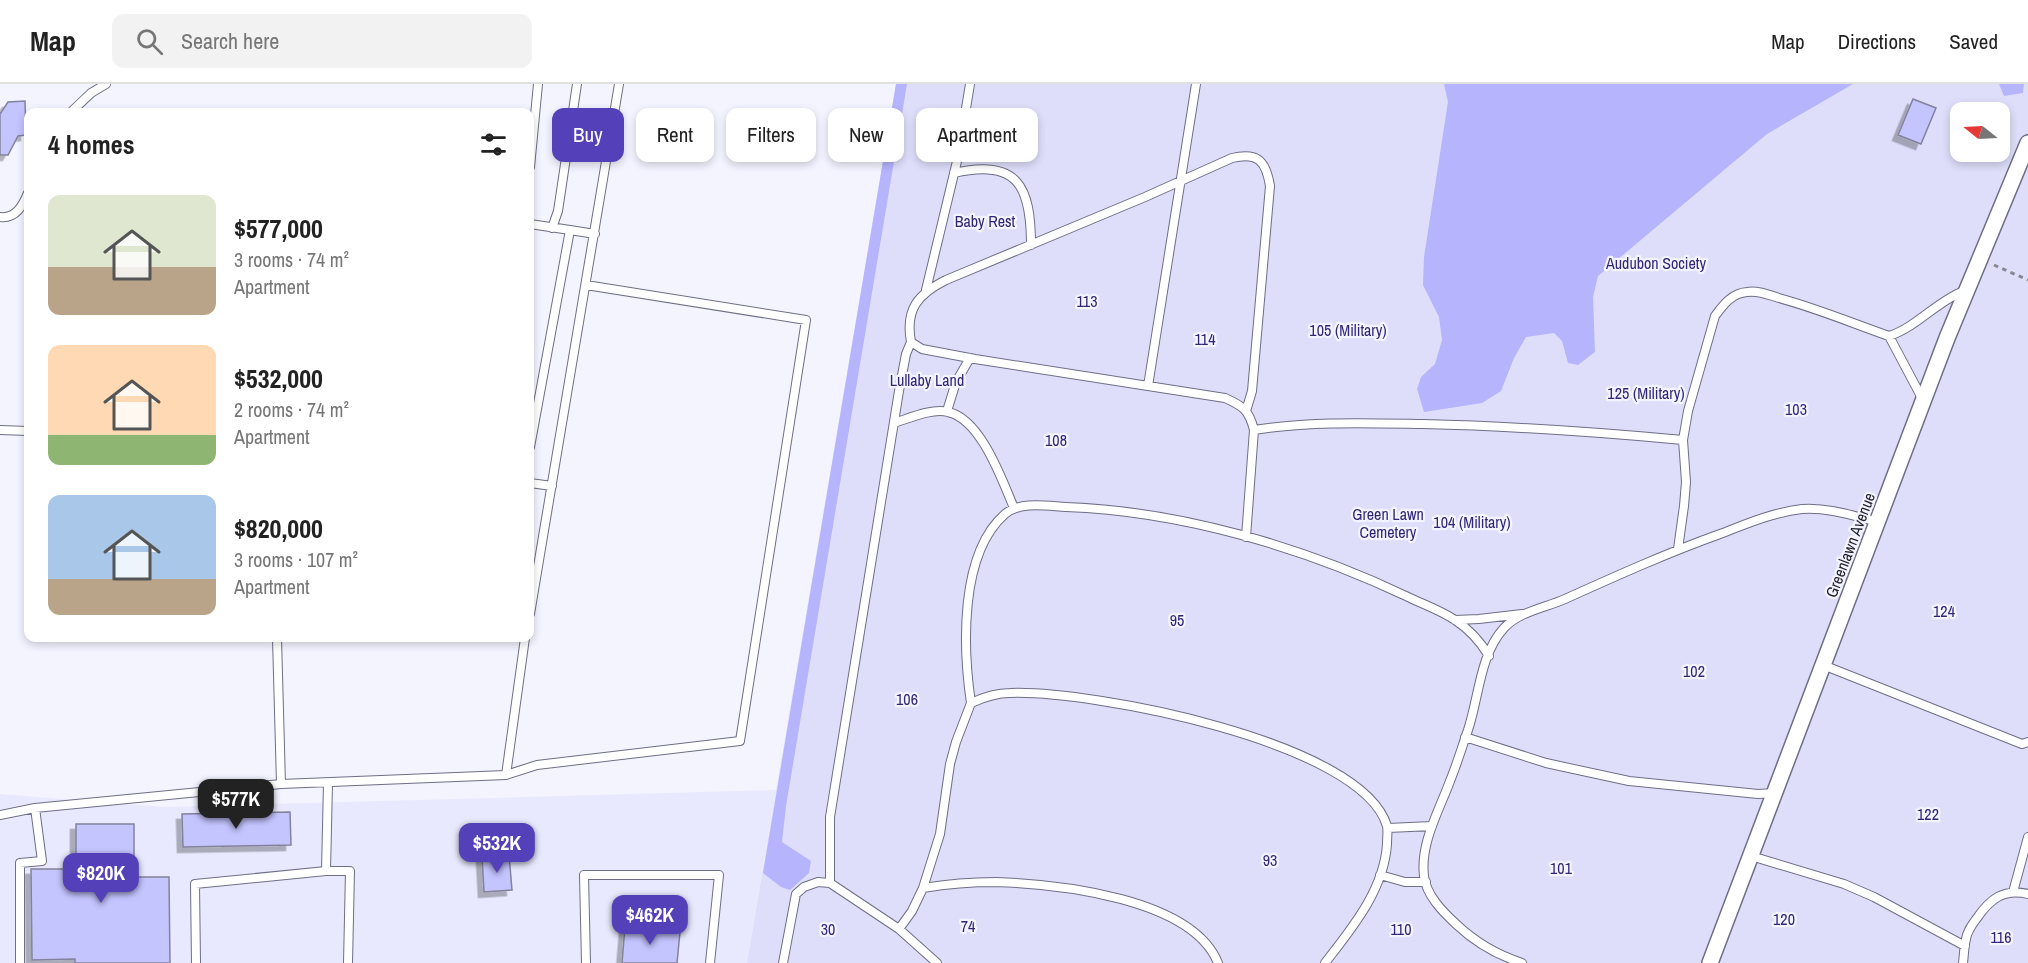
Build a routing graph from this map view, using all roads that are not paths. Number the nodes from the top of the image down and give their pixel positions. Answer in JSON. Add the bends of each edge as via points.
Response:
{"nodes":[{"id":1,"x":106,"y":84,"type":"edge"},
{"id":2,"x":577,"y":84,"type":"edge"},
{"id":3,"x":619,"y":84,"type":"edge"},
{"id":4,"x":970,"y":84,"type":"edge"},
{"id":5,"x":1196,"y":84,"type":"edge"},
{"id":6,"x":537,"y":86,"type":"edge"},
{"id":7,"x":75,"y":108,"type":"edge"},
{"id":8,"x":534,"y":121,"type":"edge"},
{"id":9,"x":2028,"y":142,"type":"edge"},
{"id":10,"x":954,"y":173,"type":"junction"},
{"id":11,"x":1182,"y":181,"type":"junction"},
{"id":12,"x":24,"y":203,"type":"edge"},
{"id":13,"x":0,"y":217,"type":"edge"},
{"id":14,"x":534,"y":225,"type":"edge"},
{"id":15,"x":552,"y":228,"type":"junction"},
{"id":16,"x":570,"y":231,"type":"junction"},
{"id":17,"x":595,"y":234,"type":"junction"},
{"id":18,"x":1030,"y":245,"type":"junction"},
{"id":19,"x":586,"y":285,"type":"junction"},
{"id":20,"x":1967,"y":289,"type":"junction"},
{"id":21,"x":926,"y":290,"type":"junction"},
{"id":22,"x":1889,"y":336,"type":"junction"},
{"id":23,"x":911,"y":342,"type":"junction"},
{"id":24,"x":970,"y":358,"type":"junction"},
{"id":25,"x":1148,"y":386,"type":"junction"},
{"id":26,"x":1923,"y":402,"type":"junction"},
{"id":27,"x":947,"y":411,"type":"junction"},
{"id":28,"x":1246,"y":411,"type":"junction"},
{"id":29,"x":894,"y":423,"type":"junction"},
{"id":30,"x":534,"y":425,"type":"edge"},
{"id":31,"x":0,"y":430,"type":"edge"},
{"id":32,"x":1254,"y":430,"type":"junction"},
{"id":33,"x":24,"y":431,"type":"edge"},
{"id":34,"x":1683,"y":440,"type":"junction"},
{"id":35,"x":534,"y":484,"type":"edge"},
{"id":36,"x":552,"y":486,"type":"junction"},
{"id":37,"x":1014,"y":508,"type":"junction"},
{"id":38,"x":1878,"y":522,"type":"junction"},
{"id":39,"x":1246,"y":537,"type":"junction"},
{"id":40,"x":1678,"y":549,"type":"junction"},
{"id":41,"x":534,"y":591,"type":"edge"},
{"id":42,"x":1524,"y":614,"type":"junction"},
{"id":43,"x":1455,"y":620,"type":"junction"},
{"id":44,"x":277,"y":642,"type":"edge"},
{"id":45,"x":524,"y":642,"type":"edge"},
{"id":46,"x":1489,"y":656,"type":"junction"},
{"id":47,"x":1823,"y":665,"type":"junction"},
{"id":48,"x":971,"y":703,"type":"junction"},
{"id":49,"x":1466,"y":737,"type":"junction"},
{"id":50,"x":2025,"y":743,"type":"edge"},
{"id":51,"x":2028,"y":750,"type":"edge"},
{"id":52,"x":506,"y":776,"type":"junction"},
{"id":53,"x":328,"y":783,"type":"junction"},
{"id":54,"x":280,"y":784,"type":"junction"},
{"id":55,"x":1775,"y":793,"type":"junction"},
{"id":56,"x":35,"y":808,"type":"junction"},
{"id":57,"x":0,"y":815,"type":"edge"},
{"id":58,"x":1432,"y":826,"type":"junction"},
{"id":59,"x":1388,"y":828,"type":"junction"},
{"id":60,"x":2028,"y":837,"type":"edge"},
{"id":61,"x":1751,"y":855,"type":"junction"},
{"id":62,"x":326,"y":871,"type":"junction"},
{"id":63,"x":1380,"y":875,"type":"junction"},
{"id":64,"x":1426,"y":882,"type":"junction"},
{"id":65,"x":830,"y":883,"type":"junction"},
{"id":66,"x":923,"y":888,"type":"junction"},
{"id":67,"x":2013,"y":892,"type":"junction"},
{"id":68,"x":2028,"y":894,"type":"edge"},
{"id":69,"x":900,"y":929,"type":"junction"},
{"id":70,"x":1965,"y":946,"type":"junction"},
{"id":71,"x":20,"y":963,"type":"edge"},
{"id":72,"x":196,"y":963,"type":"edge"},
{"id":73,"x":348,"y":963,"type":"edge"},
{"id":74,"x":586,"y":963,"type":"edge"},
{"id":75,"x":710,"y":963,"type":"edge"},
{"id":76,"x":783,"y":963,"type":"edge"},
{"id":77,"x":937,"y":963,"type":"edge"},
{"id":78,"x":1218,"y":963,"type":"edge"},
{"id":79,"x":1325,"y":963,"type":"edge"},
{"id":80,"x":1522,"y":963,"type":"edge"},
{"id":81,"x":1710,"y":963,"type":"edge"},
{"id":82,"x":1963,"y":963,"type":"edge"}],
"edges":[{"from":1,"to":7,"type":"lane"},
{"from":2,"to":15,"type":"lane","via":[[558,211]]},
{"from":3,"to":17,"type":"lane"},
{"from":4,"to":10,"type":"lane"},
{"from":5,"to":11,"type":"lane"},
{"from":6,"to":8,"type":"lane"},
{"from":9,"to":20,"type":"street","name":"Greenlawn Avenue"},
{"from":10,"to":18,"type":"lane","via":[[988,170],[1005,172],[1017,179],[1026,196]]},
{"from":10,"to":21,"type":"lane"},
{"from":11,"to":18,"type":"lane"},
{"from":11,"to":25,"type":"lane"},
{"from":11,"to":28,"type":"lane","via":[[1246,154],[1268,169],[1270,186],[1252,391]]},
{"from":12,"to":13,"type":"lane","via":[[21,210]]},
{"from":14,"to":15,"type":"lane"},
{"from":15,"to":16,"type":"lane"},
{"from":16,"to":17,"type":"lane"},
{"from":16,"to":30,"type":"lane"},
{"from":17,"to":19,"type":"lane"},
{"from":18,"to":21,"type":"lane"},
{"from":19,"to":36,"type":"lane"},
{"from":19,"to":52,"type":"lane","via":[[806,320],[740,741],[537,765]]},
{"from":20,"to":22,"type":"lane"},
{"from":20,"to":26,"type":"street","name":"Greenlawn Avenue"},
{"from":21,"to":23,"type":"lane","via":[[915,305],[908,328]]},
{"from":22,"to":26,"type":"lane"},
{"from":22,"to":34,"type":"lane","via":[[1759,292],[1734,296],[1715,316]]},
{"from":23,"to":24,"type":"lane","via":[[922,349]]},
{"from":23,"to":29,"type":"lane"},
{"from":24,"to":25,"type":"lane"},
{"from":24,"to":27,"type":"lane","via":[[956,382]]},
{"from":25,"to":28,"type":"lane","via":[[1225,398]]},
{"from":26,"to":38,"type":"street","name":"Greenlawn Avenue"},
{"from":27,"to":29,"type":"lane"},
{"from":27,"to":37,"type":"lane","via":[[968,423],[977,434]]},
{"from":28,"to":32,"type":"lane"},
{"from":29,"to":65,"type":"lane","via":[[830,816]]},
{"from":31,"to":33,"type":"lane"},
{"from":32,"to":34,"type":"lane","via":[[1329,423],[1453,425]]},
{"from":32,"to":39,"type":"lane"},
{"from":34,"to":40,"type":"lane","via":[[1686,482]]},
{"from":35,"to":36,"type":"lane"},
{"from":36,"to":41,"type":"lane"},
{"from":37,"to":39,"type":"lane","via":[[1118,511]]},
{"from":37,"to":48,"type":"lane","via":[[989,531],[972,573],[967,660]]},
{"from":38,"to":40,"type":"lane","via":[[1803,509]]},
{"from":38,"to":47,"type":"street","name":"Greenlawn Avenue"},
{"from":39,"to":43,"type":"lane","via":[[1373,580]]},
{"from":40,"to":42,"type":"lane"},
{"from":42,"to":43,"type":"lane"},
{"from":42,"to":46,"type":"lane","via":[[1505,627]]},
{"from":43,"to":46,"type":"lane"},
{"from":44,"to":54,"type":"lane"},
{"from":45,"to":52,"type":"lane"},
{"from":46,"to":49,"type":"lane"},
{"from":47,"to":50,"type":"lane"},
{"from":47,"to":55,"type":"street","name":"Greenlawn Avenue"},
{"from":48,"to":59,"type":"lane","via":[[1000,694],[1036,693],[1128,705],[1223,727],[1304,757],[1361,790],[1379,808]]},
{"from":48,"to":66,"type":"lane","via":[[950,764],[940,834]]},
{"from":49,"to":55,"type":"lane","via":[[1546,763],[1629,781]]},
{"from":49,"to":58,"type":"lane"},
{"from":50,"to":51,"type":"lane"},
{"from":52,"to":53,"type":"lane"},
{"from":53,"to":54,"type":"lane"},
{"from":53,"to":62,"type":"lane"},
{"from":54,"to":56,"type":"lane"},
{"from":55,"to":61,"type":"street","name":"Greenlawn Avenue"},
{"from":56,"to":57,"type":"lane"},
{"from":56,"to":71,"type":"lane","via":[[42,861],[20,863]]},
{"from":58,"to":59,"type":"lane"},
{"from":58,"to":64,"type":"lane"},
{"from":59,"to":63,"type":"lane"},
{"from":60,"to":67,"type":"lane"},
{"from":61,"to":70,"type":"lane","via":[[1844,884]]},
{"from":61,"to":81,"type":"street","name":"Greenlawn Avenue"},
{"from":62,"to":72,"type":"lane","via":[[195,884]]},
{"from":62,"to":73,"type":"lane","via":[[350,871]]},
{"from":63,"to":64,"type":"lane","via":[[1405,882]]},
{"from":63,"to":79,"type":"lane","via":[[1360,916]]},
{"from":64,"to":80,"type":"lane","via":[[1445,914],[1468,935],[1491,951]]},
{"from":65,"to":69,"type":"lane"},
{"from":65,"to":76,"type":"lane","via":[[818,882],[796,894]]},
{"from":66,"to":69,"type":"lane"},
{"from":66,"to":78,"type":"lane","via":[[997,882],[1071,889],[1140,904],[1186,925],[1202,937]]},
{"from":67,"to":68,"type":"lane"},
{"from":67,"to":70,"type":"lane","via":[[1996,896],[1985,906],[1970,928]]},
{"from":69,"to":77,"type":"lane"},
{"from":70,"to":82,"type":"lane"},
{"from":74,"to":75,"type":"lane","via":[[584,875],[719,874]]}]}
